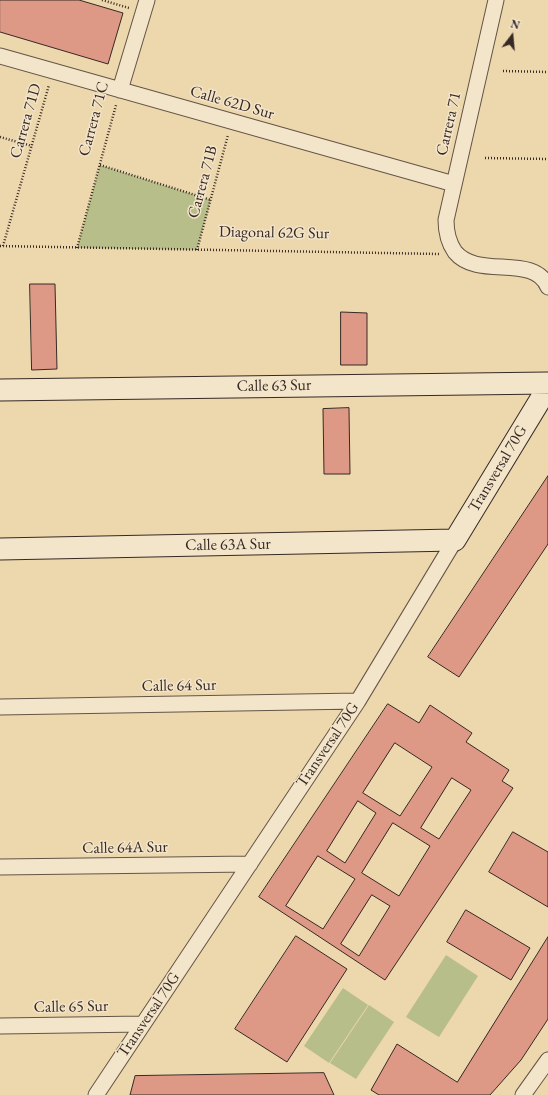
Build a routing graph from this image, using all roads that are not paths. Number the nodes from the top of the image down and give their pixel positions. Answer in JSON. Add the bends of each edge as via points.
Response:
{"nodes":[{"id":1,"x":496,"y":0,"type":"edge"},
{"id":2,"x":145,"y":6,"type":"edge"},
{"id":3,"x":0,"y":56,"type":"edge"},
{"id":4,"x":120,"y":90,"type":"junction"},
{"id":5,"x":454,"y":184,"type":"junction"},
{"id":6,"x":545,"y":283,"type":"edge"},
{"id":7,"x":548,"y":383,"type":"edge"},
{"id":8,"x":548,"y":387,"type":"edge"},
{"id":9,"x":0,"y":390,"type":"edge"},
{"id":10,"x":455,"y":540,"type":"junction"},
{"id":11,"x":0,"y":549,"type":"edge"},
{"id":12,"x":358,"y":701,"type":"junction"},
{"id":13,"x":0,"y":707,"type":"edge"},
{"id":14,"x":250,"y":864,"type":"junction"},
{"id":15,"x":0,"y":867,"type":"edge"},
{"id":16,"x":143,"y":1024,"type":"junction"},
{"id":17,"x":0,"y":1026,"type":"edge"},
{"id":18,"x":548,"y":1060,"type":"edge"},
{"id":19,"x":96,"y":1095,"type":"edge"},
{"id":20,"x":523,"y":1095,"type":"edge"}],
"edges":[{"from":1,"to":5,"type":"street","name":"Carrera 71"},
{"from":2,"to":4,"type":"street","name":"Carrera 71C"},
{"from":3,"to":4,"type":"street","name":"Calle 62D Sur"},
{"from":4,"to":5,"type":"street","name":"Calle 62D Sur"},
{"from":5,"to":6,"type":"street","name":"Carrera 71","via":[[446,229],[447,237],[457,254],[471,263],[488,267],[527,270],[536,273]]},
{"from":7,"to":9,"type":"street","name":"Calle 63 Sur"},
{"from":8,"to":10,"type":"street","name":"Transversal 70G"},
{"from":10,"to":11,"type":"street","name":"Calle 63A Sur"},
{"from":10,"to":12,"type":"street","name":"Transversal 70G"},
{"from":12,"to":13,"type":"street","name":"Calle 64 Sur"},
{"from":12,"to":14,"type":"street","name":"Transversal 70G"},
{"from":14,"to":15,"type":"street","name":"Calle 64A Sur"},
{"from":14,"to":16,"type":"street","name":"Transversal 70G"},
{"from":16,"to":17,"type":"street","name":"Calle 65 Sur"},
{"from":16,"to":19,"type":"street","name":"Transversal 70G"},
{"from":18,"to":20,"type":"street"}]}
